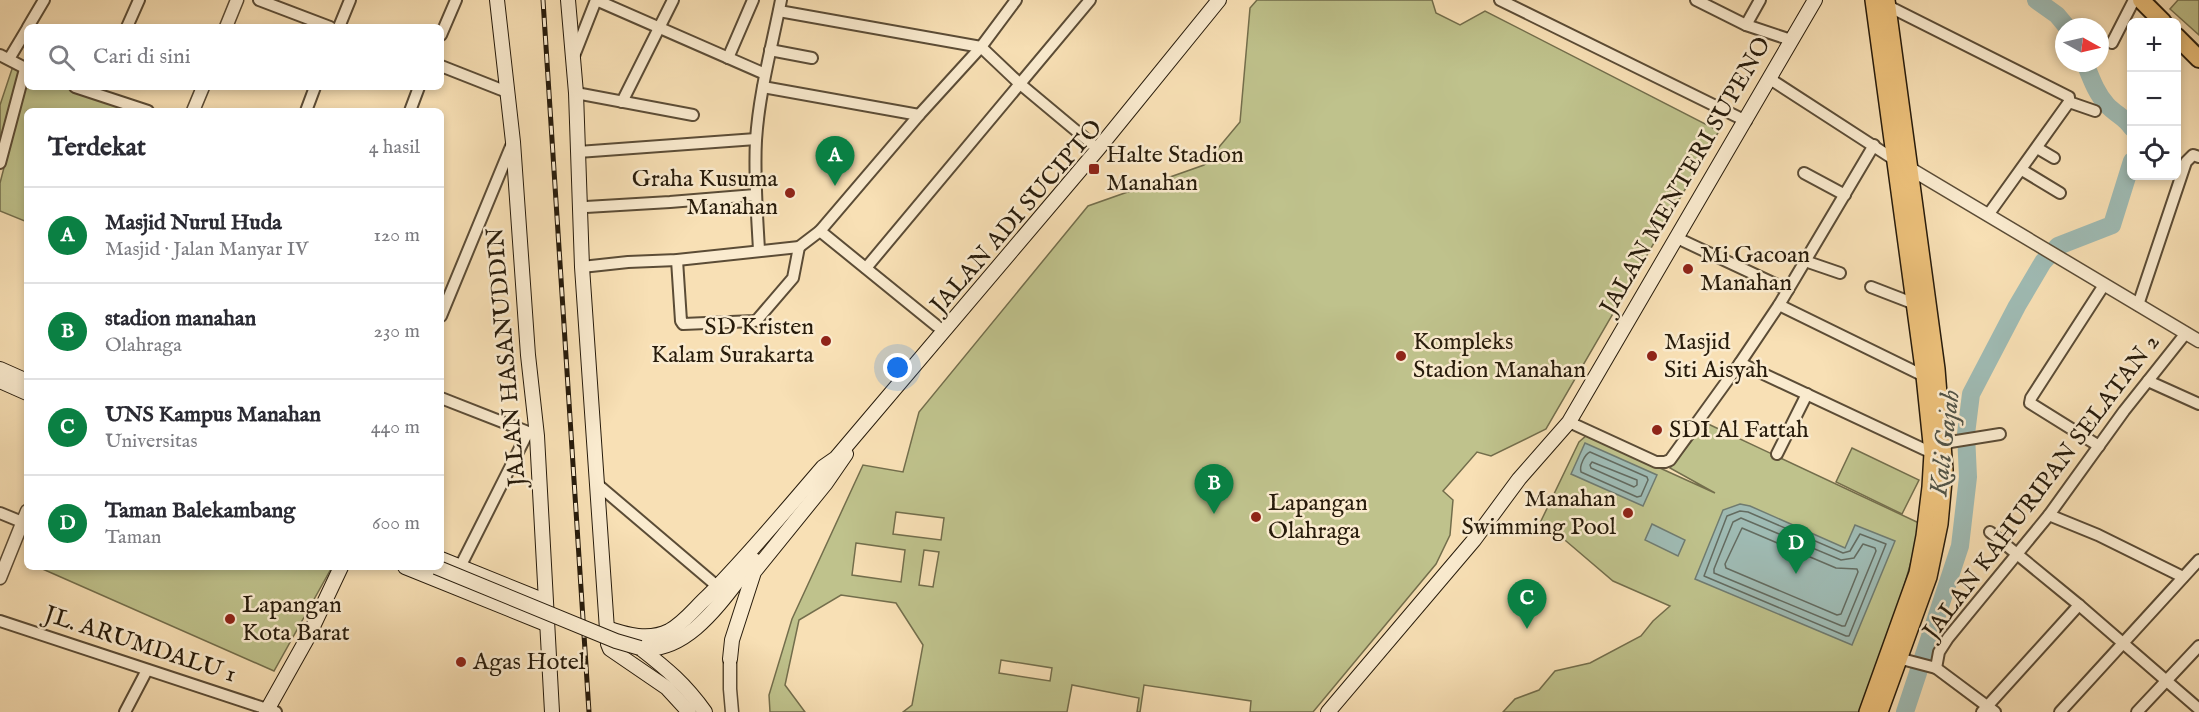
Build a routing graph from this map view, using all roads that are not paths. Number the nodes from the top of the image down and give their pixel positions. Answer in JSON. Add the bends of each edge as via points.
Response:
{"nodes":[{"id":1,"x":44,"y":0,"type":"edge"},
{"id":2,"x":139,"y":0,"type":"edge"},
{"id":3,"x":237,"y":0,"type":"edge"},
{"id":4,"x":259,"y":0,"type":"edge"},
{"id":5,"x":350,"y":0,"type":"edge"},
{"id":6,"x":456,"y":0,"type":"edge"},
{"id":7,"x":497,"y":0,"type":"edge"},
{"id":8,"x":568,"y":0,"type":"edge"},
{"id":9,"x":596,"y":0,"type":"edge"},
{"id":10,"x":673,"y":0,"type":"edge"},
{"id":11,"x":753,"y":0,"type":"edge"},
{"id":12,"x":1016,"y":0,"type":"edge"},
{"id":13,"x":1089,"y":0,"type":"edge"},
{"id":14,"x":1219,"y":0,"type":"edge"},
{"id":15,"x":1227,"y":0,"type":"edge"},
{"id":16,"x":1500,"y":0,"type":"edge"},
{"id":17,"x":1696,"y":0,"type":"edge"},
{"id":18,"x":1760,"y":0,"type":"edge"},
{"id":19,"x":1815,"y":0,"type":"edge"},
{"id":20,"x":1872,"y":0,"type":"edge"},
{"id":21,"x":2134,"y":0,"type":"edge"},
{"id":22,"x":2141,"y":0,"type":"edge"},
{"id":23,"x":1887,"y":3,"type":"edge"},
{"id":24,"x":780,"y":6,"type":"edge"},
{"id":25,"x":2159,"y":18,"type":"edge"},
{"id":26,"x":30,"y":24,"type":"edge"},
{"id":27,"x":129,"y":24,"type":"edge"},
{"id":28,"x":227,"y":24,"type":"edge"},
{"id":29,"x":322,"y":24,"type":"edge"},
{"id":30,"x":340,"y":24,"type":"edge"},
{"id":31,"x":1746,"y":25,"type":"junction"},
{"id":32,"x":444,"y":28,"type":"edge"},
{"id":33,"x":659,"y":28,"type":"junction"},
{"id":34,"x":24,"y":33,"type":"edge"},
{"id":35,"x":1791,"y":40,"type":"junction"},
{"id":36,"x":2181,"y":41,"type":"edge"},
{"id":37,"x":2112,"y":43,"type":"dead end"},
{"id":38,"x":981,"y":47,"type":"junction"},
{"id":39,"x":770,"y":50,"type":"junction"},
{"id":40,"x":5,"y":57,"type":"edge"},
{"id":41,"x":728,"y":58,"type":"junction"},
{"id":42,"x":812,"y":58,"type":"dead end"},
{"id":43,"x":2199,"y":59,"type":"edge"},
{"id":44,"x":573,"y":60,"type":"junction"},
{"id":45,"x":444,"y":67,"type":"edge"},
{"id":46,"x":24,"y":68,"type":"edge"},
{"id":47,"x":765,"y":74,"type":"junction"},
{"id":48,"x":24,"y":76,"type":"edge"},
{"id":49,"x":1770,"y":79,"type":"junction"},
{"id":50,"x":1019,"y":83,"type":"junction"},
{"id":51,"x":763,"y":87,"type":"junction"},
{"id":52,"x":202,"y":90,"type":"edge"},
{"id":53,"x":314,"y":90,"type":"edge"},
{"id":54,"x":418,"y":90,"type":"edge"},
{"id":55,"x":99,"y":91,"type":"edge"},
{"id":56,"x":507,"y":92,"type":"junction"},
{"id":57,"x":576,"y":93,"type":"junction"},
{"id":58,"x":2068,"y":98,"type":"junction"},
{"id":59,"x":622,"y":102,"type":"junction"},
{"id":60,"x":141,"y":108,"type":"edge"},
{"id":61,"x":194,"y":108,"type":"edge"},
{"id":62,"x":307,"y":108,"type":"edge"},
{"id":63,"x":411,"y":108,"type":"edge"},
{"id":64,"x":2095,"y":111,"type":"dead end"},
{"id":65,"x":919,"y":115,"type":"junction"},
{"id":66,"x":693,"y":116,"type":"dead end"},
{"id":67,"x":1746,"y":121,"type":"junction"},
{"id":68,"x":756,"y":140,"type":"junction"},
{"id":69,"x":513,"y":142,"type":"junction"},
{"id":70,"x":1874,"y":145,"type":"junction"},
{"id":71,"x":2037,"y":148,"type":"junction"},
{"id":72,"x":1098,"y":149,"type":"junction"},
{"id":73,"x":578,"y":153,"type":"junction"},
{"id":74,"x":2196,"y":156,"type":"edge"},
{"id":75,"x":2054,"y":158,"type":"dead end"},
{"id":76,"x":1895,"y":160,"type":"junction"},
{"id":77,"x":0,"y":163,"type":"edge"},
{"id":78,"x":1909,"y":168,"type":"junction"},
{"id":79,"x":2022,"y":170,"type":"junction"},
{"id":80,"x":1804,"y":173,"type":"dead end"},
{"id":81,"x":2060,"y":193,"type":"dead end"},
{"id":82,"x":755,"y":195,"type":"junction"},
{"id":83,"x":1845,"y":195,"type":"junction"},
{"id":84,"x":586,"y":207,"type":"dead end"},
{"id":85,"x":1988,"y":215,"type":"junction"},
{"id":86,"x":820,"y":231,"type":"junction"},
{"id":87,"x":1677,"y":238,"type":"junction"},
{"id":88,"x":799,"y":246,"type":"junction"},
{"id":89,"x":759,"y":250,"type":"junction"},
{"id":90,"x":677,"y":260,"type":"junction"},
{"id":91,"x":1805,"y":261,"type":"junction"},
{"id":92,"x":582,"y":267,"type":"junction"},
{"id":93,"x":866,"y":268,"type":"junction"},
{"id":94,"x":1840,"y":273,"type":"dead end"},
{"id":95,"x":2104,"y":285,"type":"junction"},
{"id":96,"x":1871,"y":287,"type":"dead end"},
{"id":97,"x":1788,"y":290,"type":"junction"},
{"id":98,"x":1779,"y":304,"type":"junction"},
{"id":99,"x":1915,"y":304,"type":"junction"},
{"id":100,"x":2138,"y":306,"type":"junction"},
{"id":101,"x":444,"y":309,"type":"edge"},
{"id":102,"x":937,"y":326,"type":"dead end"},
{"id":103,"x":2186,"y":333,"type":"junction"},
{"id":104,"x":2199,"y":340,"type":"edge"},
{"id":105,"x":1740,"y":363,"type":"junction"},
{"id":106,"x":0,"y":369,"type":"edge"},
{"id":107,"x":1924,"y":376,"type":"junction"},
{"id":108,"x":24,"y":380,"type":"edge"},
{"id":109,"x":0,"y":381,"type":"edge"},
{"id":110,"x":2148,"y":381,"type":"junction"},
{"id":111,"x":24,"y":392,"type":"edge"},
{"id":112,"x":1807,"y":394,"type":"junction"},
{"id":113,"x":444,"y":399,"type":"edge"},
{"id":114,"x":2199,"y":404,"type":"edge"},
{"id":115,"x":1569,"y":422,"type":"junction"},
{"id":116,"x":533,"y":434,"type":"junction"},
{"id":117,"x":2000,"y":434,"type":"dead end"},
{"id":118,"x":1948,"y":442,"type":"junction"},
{"id":119,"x":2099,"y":446,"type":"junction"},
{"id":120,"x":1932,"y":453,"type":"junction"},
{"id":121,"x":1777,"y":454,"type":"dead end"},
{"id":122,"x":835,"y":462,"type":"junction"},
{"id":123,"x":597,"y":484,"type":"junction"},
{"id":124,"x":0,"y":513,"type":"edge"},
{"id":125,"x":2049,"y":515,"type":"junction"},
{"id":126,"x":24,"y":517,"type":"edge"},
{"id":127,"x":24,"y":519,"type":"edge"},
{"id":128,"x":1990,"y":532,"type":"dead end"},
{"id":129,"x":2018,"y":554,"type":"junction"},
{"id":130,"x":444,"y":560,"type":"edge"},
{"id":131,"x":2199,"y":560,"type":"edge"},
{"id":132,"x":460,"y":567,"type":"junction"},
{"id":133,"x":340,"y":570,"type":"edge"},
{"id":134,"x":412,"y":570,"type":"edge"},
{"id":135,"x":443,"y":570,"type":"edge"},
{"id":136,"x":2183,"y":577,"type":"junction"},
{"id":137,"x":0,"y":578,"type":"edge"},
{"id":138,"x":717,"y":586,"type":"junction"},
{"id":139,"x":545,"y":601,"type":"junction"},
{"id":140,"x":2079,"y":605,"type":"junction"},
{"id":141,"x":0,"y":621,"type":"edge"},
{"id":142,"x":546,"y":624,"type":"junction"},
{"id":143,"x":607,"y":628,"type":"junction"},
{"id":144,"x":2123,"y":643,"type":"junction"},
{"id":145,"x":2199,"y":646,"type":"edge"},
{"id":146,"x":640,"y":648,"type":"junction"},
{"id":147,"x":1899,"y":658,"type":"junction"},
{"id":148,"x":730,"y":659,"type":"joint"},
{"id":149,"x":1934,"y":668,"type":"junction"},
{"id":150,"x":147,"y":670,"type":"junction"},
{"id":151,"x":2166,"y":681,"type":"junction"},
{"id":152,"x":2199,"y":709,"type":"edge"},
{"id":153,"x":1988,"y":710,"type":"edge"},
{"id":154,"x":270,"y":711,"type":"edge"},
{"id":155,"x":125,"y":712,"type":"edge"},
{"id":156,"x":552,"y":712,"type":"edge"},
{"id":157,"x":689,"y":712,"type":"edge"},
{"id":158,"x":705,"y":712,"type":"edge"},
{"id":159,"x":732,"y":712,"type":"edge"},
{"id":160,"x":1328,"y":712,"type":"edge"},
{"id":161,"x":1867,"y":712,"type":"edge"},
{"id":162,"x":1880,"y":712,"type":"edge"},
{"id":163,"x":2060,"y":712,"type":"edge"},
{"id":164,"x":2137,"y":712,"type":"edge"}],
"edges":[{"from":1,"to":26,"type":"street"},
{"from":2,"to":27,"type":"street"},
{"from":3,"to":28,"type":"street"},
{"from":4,"to":29,"type":"street"},
{"from":5,"to":30,"type":"street"},
{"from":6,"to":32,"type":"street"},
{"from":7,"to":56,"type":"main road","name":"JALAN HASANUDDIN"},
{"from":8,"to":44,"type":"main road"},
{"from":9,"to":33,"type":"street"},
{"from":9,"to":44,"type":"street"},
{"from":10,"to":33,"type":"street"},
{"from":11,"to":41,"type":"street"},
{"from":12,"to":38,"type":"street"},
{"from":13,"to":50,"type":"street"},
{"from":14,"to":72,"type":"main road","name":"JALAN ADI SUCIPTO"},
{"from":15,"to":122,"type":"main road","name":"JALAN ADI SUCIPTO","via":[[862,437]]},
{"from":16,"to":67,"type":"street"},
{"from":17,"to":31,"type":"street"},
{"from":18,"to":31,"type":"street"},
{"from":19,"to":35,"type":"main road","name":"JALAN MENTERI SUPENO"},
{"from":20,"to":76,"type":"main road"},
{"from":21,"to":37,"type":"street"},
{"from":22,"to":25,"type":"highway"},
{"from":23,"to":58,"type":"street"},
{"from":23,"to":78,"type":"main road"},
{"from":24,"to":38,"type":"street"},
{"from":24,"to":39,"type":"street"},
{"from":31,"to":35,"type":"street"},
{"from":33,"to":41,"type":"street"},
{"from":33,"to":59,"type":"street"},
{"from":34,"to":40,"type":"street"},
{"from":35,"to":49,"type":"main road","name":"JALAN MENTERI SUPENO"},
{"from":36,"to":43,"type":"highway"},
{"from":38,"to":50,"type":"street"},
{"from":38,"to":65,"type":"street"},
{"from":39,"to":42,"type":"street"},
{"from":39,"to":47,"type":"street"},
{"from":40,"to":46,"type":"street"},
{"from":41,"to":47,"type":"street"},
{"from":44,"to":57,"type":"main road"},
{"from":45,"to":56,"type":"street"},
{"from":47,"to":51,"type":"street"},
{"from":48,"to":77,"type":"street"},
{"from":49,"to":67,"type":"main road","name":"JALAN MENTERI SUPENO"},
{"from":49,"to":70,"type":"street"},
{"from":50,"to":72,"type":"street"},
{"from":50,"to":93,"type":"street"},
{"from":51,"to":65,"type":"street"},
{"from":51,"to":68,"type":"street"},
{"from":52,"to":61,"type":"street"},
{"from":53,"to":62,"type":"street"},
{"from":54,"to":63,"type":"street"},
{"from":55,"to":60,"type":"street"},
{"from":56,"to":69,"type":"main road","name":"JALAN HASANUDDIN"},
{"from":57,"to":59,"type":"street"},
{"from":57,"to":73,"type":"main road"},
{"from":58,"to":64,"type":"street"},
{"from":58,"to":71,"type":"street"},
{"from":59,"to":66,"type":"street"},
{"from":65,"to":86,"type":"street"},
{"from":67,"to":87,"type":"main road","name":"JALAN MENTERI SUPENO"},
{"from":68,"to":73,"type":"street"},
{"from":68,"to":82,"type":"street"},
{"from":69,"to":101,"type":"street"},
{"from":69,"to":116,"type":"main road","name":"JALAN HASANUDDIN"},
{"from":70,"to":76,"type":"street"},
{"from":70,"to":83,"type":"street"},
{"from":71,"to":75,"type":"street"},
{"from":71,"to":79,"type":"street"},
{"from":72,"to":122,"type":"main road","name":"JALAN ADI SUCIPTO"},
{"from":73,"to":92,"type":"main road"},
{"from":74,"to":100,"type":"street","via":[[2186,162]]},
{"from":76,"to":99,"type":"main road"},
{"from":78,"to":85,"type":"street"},
{"from":78,"to":118,"type":"main road"},
{"from":79,"to":81,"type":"street"},
{"from":79,"to":85,"type":"street"},
{"from":80,"to":83,"type":"street"},
{"from":82,"to":84,"type":"street"},
{"from":82,"to":89,"type":"street"},
{"from":83,"to":91,"type":"street"},
{"from":85,"to":95,"type":"street"},
{"from":86,"to":88,"type":"street"},
{"from":86,"to":93,"type":"street"},
{"from":87,"to":97,"type":"street"},
{"from":87,"to":115,"type":"main road","name":"JALAN MENTERI SUPENO"},
{"from":88,"to":89,"type":"street"},
{"from":88,"to":90,"type":"street","via":[[794,278],[754,321],[683,324]]},
{"from":89,"to":90,"type":"street"},
{"from":90,"to":92,"type":"street"},
{"from":91,"to":94,"type":"street"},
{"from":91,"to":97,"type":"street"},
{"from":92,"to":123,"type":"main road"},
{"from":93,"to":102,"type":"street"},
{"from":95,"to":100,"type":"street"},
{"from":95,"to":119,"type":"street","via":[[2030,403]]},
{"from":96,"to":99,"type":"street"},
{"from":97,"to":98,"type":"street"},
{"from":98,"to":105,"type":"street"},
{"from":98,"to":107,"type":"street"},
{"from":99,"to":107,"type":"main road"},
{"from":100,"to":103,"type":"street"},
{"from":103,"to":104,"type":"street"},
{"from":103,"to":110,"type":"street","name":"JALAN KAHURIPAN SELATAN 2"},
{"from":105,"to":112,"type":"street"},
{"from":105,"to":115,"type":"street","via":[[1665,462],[1656,462]]},
{"from":106,"to":108,"type":"main road"},
{"from":107,"to":120,"type":"main road"},
{"from":109,"to":111,"type":"main road"},
{"from":110,"to":114,"type":"street"},
{"from":110,"to":119,"type":"street","name":"JALAN KAHURIPAN SELATAN 2"},
{"from":112,"to":120,"type":"street"},
{"from":112,"to":121,"type":"street"},
{"from":113,"to":116,"type":"street"},
{"from":115,"to":160,"type":"main road","name":"JALAN MENTERI SUPENO"},
{"from":116,"to":132,"type":"street"},
{"from":116,"to":139,"type":"main road","name":"JALAN HASANUDDIN"},
{"from":117,"to":118,"type":"street"},
{"from":118,"to":147,"type":"main road","via":[[1940,524],[1929,577]]},
{"from":119,"to":125,"type":"street","name":"JALAN KAHURIPAN SELATAN 2"},
{"from":120,"to":147,"type":"main road","via":[[1924,536]]},
{"from":122,"to":138,"type":"main road","name":"JALAN ADI SUCIPTO","via":[[823,467]]},
{"from":122,"to":146,"type":"main road","via":[[699,625],[678,642]]},
{"from":122,"to":148,"type":"main road","name":"JALAN ADI SUCIPTO","via":[[826,483],[754,572],[732,640]]},
{"from":123,"to":138,"type":"street"},
{"from":123,"to":143,"type":"main road"},
{"from":124,"to":126,"type":"street"},
{"from":125,"to":129,"type":"street","name":"JALAN KAHURIPAN SELATAN 2"},
{"from":125,"to":136,"type":"street"},
{"from":127,"to":137,"type":"street"},
{"from":128,"to":129,"type":"street"},
{"from":129,"to":140,"type":"street"},
{"from":129,"to":149,"type":"street","name":"JALAN KAHURIPAN SELATAN 2","via":[[1948,638]]},
{"from":130,"to":132,"type":"main road"},
{"from":131,"to":136,"type":"street"},
{"from":132,"to":139,"type":"main road"},
{"from":133,"to":154,"type":"main road"},
{"from":134,"to":142,"type":"main road"},
{"from":135,"to":146,"type":"main road","bridge":true},
{"from":136,"to":144,"type":"street"},
{"from":138,"to":143,"type":"main road","name":"JALAN ADI SUCIPTO","via":[[668,631],[630,636]]},
{"from":139,"to":142,"type":"main road","name":"JALAN HASANUDDIN"},
{"from":140,"to":144,"type":"street"},
{"from":140,"to":153,"type":"street"},
{"from":141,"to":150,"type":"street","name":"JL. ARUMDALU 1"},
{"from":142,"to":156,"type":"main road","name":"JALAN HASANUDDIN"},
{"from":143,"to":157,"type":"main road","via":[[610,649],[666,688]]},
{"from":144,"to":151,"type":"street"},
{"from":144,"to":163,"type":"street"},
{"from":145,"to":151,"type":"street"},
{"from":146,"to":158,"type":"main road","via":[[678,678]]},
{"from":147,"to":149,"type":"street"},
{"from":147,"to":161,"type":"main road"},
{"from":147,"to":162,"type":"main road"},
{"from":148,"to":159,"type":"street"},
{"from":149,"to":153,"type":"street"},
{"from":150,"to":154,"type":"street","name":"JL. ARUMDALU 1"},
{"from":150,"to":155,"type":"street"},
{"from":151,"to":152,"type":"street"},
{"from":151,"to":164,"type":"street"}]}
